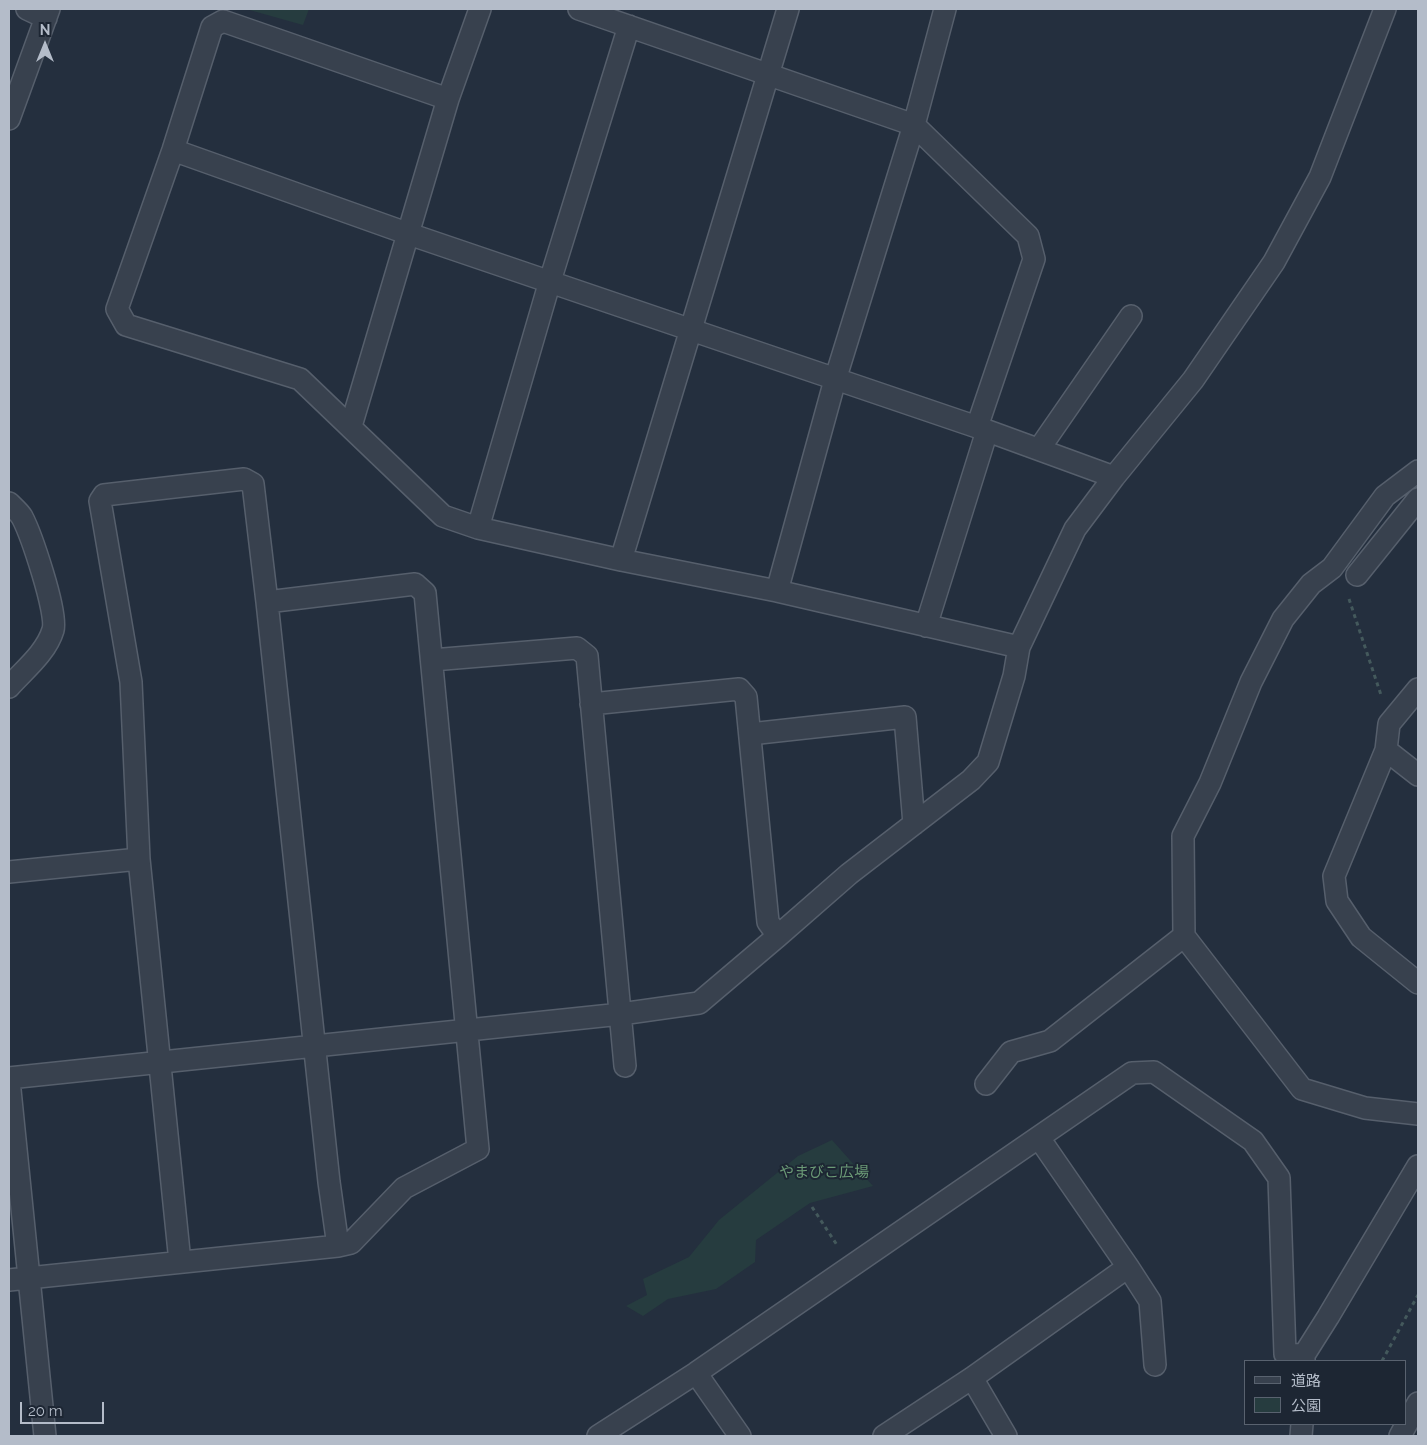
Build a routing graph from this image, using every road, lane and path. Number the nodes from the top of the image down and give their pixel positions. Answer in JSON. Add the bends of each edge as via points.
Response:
{"nodes":[{"id":1,"x":27,"y":9,"type":"edge"},
{"id":2,"x":480,"y":9,"type":"edge"},
{"id":3,"x":580,"y":9,"type":"edge"},
{"id":4,"x":788,"y":9,"type":"edge"},
{"id":5,"x":945,"y":9,"type":"edge"},
{"id":6,"x":1385,"y":9,"type":"edge"},
{"id":7,"x":48,"y":13,"type":"edge"},
{"id":8,"x":629,"y":26,"type":"junction"},
{"id":9,"x":768,"y":73,"type":"junction"},
{"id":10,"x":448,"y":99,"type":"junction"},
{"id":11,"x":9,"y":119,"type":"edge"},
{"id":12,"x":914,"y":125,"type":"junction"},
{"id":13,"x":173,"y":150,"type":"junction"},
{"id":14,"x":409,"y":234,"type":"junction"},
{"id":15,"x":550,"y":281,"type":"junction"},
{"id":16,"x":1131,"y":316,"type":"dead end"},
{"id":17,"x":691,"y":331,"type":"junction"},
{"id":18,"x":835,"y":380,"type":"junction"},
{"id":19,"x":351,"y":426,"type":"junction"},
{"id":20,"x":982,"y":429,"type":"junction"},
{"id":21,"x":1039,"y":449,"type":"junction"},
{"id":22,"x":1418,"y":471,"type":"edge"},
{"id":23,"x":1114,"y":477,"type":"junction"},
{"id":24,"x":1418,"y":499,"type":"edge"},
{"id":25,"x":9,"y":503,"type":"edge"},
{"id":26,"x":478,"y":528,"type":"junction"},
{"id":27,"x":621,"y":560,"type":"junction"},
{"id":28,"x":1357,"y":575,"type":"joint"},
{"id":29,"x":777,"y":591,"type":"junction"},
{"id":30,"x":267,"y":602,"type":"junction"},
{"id":31,"x":926,"y":626,"type":"junction"},
{"id":32,"x":1019,"y":648,"type":"junction"},
{"id":33,"x":432,"y":660,"type":"junction"},
{"id":34,"x":9,"y":687,"type":"edge"},
{"id":35,"x":1418,"y":689,"type":"edge"},
{"id":36,"x":592,"y":704,"type":"junction"},
{"id":37,"x":1388,"y":724,"type":"junction"},
{"id":38,"x":750,"y":734,"type":"junction"},
{"id":39,"x":1386,"y":750,"type":"junction"},
{"id":40,"x":1418,"y":776,"type":"edge"},
{"id":41,"x":914,"y":824,"type":"junction"},
{"id":42,"x":139,"y":859,"type":"junction"},
{"id":43,"x":9,"y":872,"type":"edge"},
{"id":44,"x":778,"y":936,"type":"junction"},
{"id":45,"x":1184,"y":936,"type":"junction"},
{"id":46,"x":1418,"y":983,"type":"edge"},
{"id":47,"x":621,"y":1014,"type":"junction"},
{"id":48,"x":468,"y":1030,"type":"junction"},
{"id":49,"x":315,"y":1045,"type":"junction"},
{"id":50,"x":160,"y":1063,"type":"junction"},
{"id":51,"x":625,"y":1066,"type":"dead end"},
{"id":52,"x":9,"y":1079,"type":"edge"},
{"id":53,"x":986,"y":1084,"type":"dead end"},
{"id":54,"x":1418,"y":1114,"type":"edge"},
{"id":55,"x":1039,"y":1138,"type":"junction"},
{"id":56,"x":1418,"y":1166,"type":"edge"},
{"id":57,"x":812,"y":1207,"type":"dead end"},
{"id":58,"x":338,"y":1246,"type":"junction"},
{"id":59,"x":180,"y":1262,"type":"junction"},
{"id":60,"x":851,"y":1267,"type":"junction"},
{"id":61,"x":1128,"y":1267,"type":"junction"},
{"id":62,"x":19,"y":1279,"type":"edge"},
{"id":63,"x":1418,"y":1295,"type":"edge"},
{"id":64,"x":1304,"y":1358,"type":"edge"},
{"id":65,"x":1383,"y":1360,"type":"edge"},
{"id":66,"x":1156,"y":1365,"type":"dead end"},
{"id":67,"x":696,"y":1372,"type":"junction"},
{"id":68,"x":972,"y":1378,"type":"junction"},
{"id":69,"x":1418,"y":1403,"type":"edge"},
{"id":70,"x":1407,"y":1423,"type":"edge"},
{"id":71,"x":1406,"y":1425,"type":"edge"},
{"id":72,"x":45,"y":1436,"type":"edge"},
{"id":73,"x":598,"y":1436,"type":"edge"},
{"id":74,"x":740,"y":1436,"type":"edge"},
{"id":75,"x":884,"y":1436,"type":"edge"},
{"id":76,"x":1006,"y":1436,"type":"edge"},
{"id":77,"x":1400,"y":1436,"type":"edge"}],
"edges":[{"from":1,"to":7,"type":"street"},
{"from":2,"to":10,"type":"street"},
{"from":3,"to":8,"type":"street"},
{"from":4,"to":9,"type":"street"},
{"from":5,"to":12,"type":"street"},
{"from":6,"to":23,"type":"street","via":[[1320,177],[1274,262],[1193,380]]},
{"from":7,"to":11,"type":"street"},
{"from":8,"to":9,"type":"street"},
{"from":8,"to":15,"type":"street"},
{"from":9,"to":12,"type":"street"},
{"from":9,"to":17,"type":"street"},
{"from":10,"to":13,"type":"street","via":[[223,21],[212,26]]},
{"from":10,"to":14,"type":"street"},
{"from":12,"to":18,"type":"street"},
{"from":12,"to":20,"type":"street","via":[[1028,236],[1034,259]]},
{"from":13,"to":14,"type":"street"},
{"from":13,"to":19,"type":"street","via":[[117,309],[126,325],[300,379]]},
{"from":14,"to":15,"type":"street"},
{"from":14,"to":19,"type":"street"},
{"from":15,"to":17,"type":"street"},
{"from":15,"to":26,"type":"street"},
{"from":16,"to":21,"type":"street"},
{"from":17,"to":18,"type":"street"},
{"from":17,"to":27,"type":"street"},
{"from":18,"to":20,"type":"street"},
{"from":18,"to":29,"type":"street"},
{"from":19,"to":26,"type":"street","via":[[443,516]]},
{"from":20,"to":21,"type":"street"},
{"from":20,"to":31,"type":"street"},
{"from":21,"to":23,"type":"street"},
{"from":22,"to":45,"type":"street","via":[[1385,496],[1332,568],[1311,584],[1275,634],[1251,682],[1210,783],[1183,836]]},
{"from":23,"to":32,"type":"street","via":[[1075,529]]},
{"from":24,"to":28,"type":"street"},
{"from":25,"to":34,"type":"street","via":[[21,516],[34,546],[54,628],[46,647]]},
{"from":26,"to":27,"type":"street"},
{"from":27,"to":29,"type":"street"},
{"from":28,"to":37,"type":"path","via":[[1349,598],[1383,699]]},
{"from":29,"to":31,"type":"street"},
{"from":30,"to":33,"type":"street","via":[[415,584],[425,593]]},
{"from":30,"to":42,"type":"street","via":[[253,484],[244,479],[104,495],[100,502],[130,682]]},
{"from":30,"to":49,"type":"street"},
{"from":31,"to":32,"type":"street"},
{"from":32,"to":41,"type":"street","via":[[1014,676],[988,762],[971,780]]},
{"from":33,"to":36,"type":"street","via":[[577,648],[587,656]]},
{"from":33,"to":48,"type":"street"},
{"from":35,"to":37,"type":"street"},
{"from":36,"to":38,"type":"street","via":[[739,690],[746,697]]},
{"from":36,"to":47,"type":"street"},
{"from":37,"to":39,"type":"street"},
{"from":38,"to":41,"type":"street","via":[[905,718]]},
{"from":38,"to":44,"type":"street","via":[[768,922]]},
{"from":39,"to":40,"type":"street"},
{"from":39,"to":46,"type":"street","via":[[1334,876],[1337,901],[1361,937]]},
{"from":41,"to":44,"type":"street","via":[[849,874]]},
{"from":42,"to":43,"type":"street"},
{"from":42,"to":50,"type":"street"},
{"from":44,"to":47,"type":"street","via":[[698,1004]]},
{"from":45,"to":53,"type":"street","via":[[1050,1041],[1011,1052]]},
{"from":45,"to":54,"type":"street","via":[[1302,1089],[1365,1108]]},
{"from":47,"to":48,"type":"street"},
{"from":47,"to":51,"type":"street"},
{"from":48,"to":49,"type":"street"},
{"from":48,"to":58,"type":"street","via":[[478,1149],[404,1188],[351,1243]]},
{"from":49,"to":50,"type":"street"},
{"from":49,"to":58,"type":"street"},
{"from":50,"to":52,"type":"street"},
{"from":50,"to":59,"type":"street"},
{"from":52,"to":62,"type":"street"},
{"from":55,"to":60,"type":"street"},
{"from":55,"to":61,"type":"street"},
{"from":55,"to":64,"type":"street","via":[[1132,1073],[1154,1072],[1253,1141],[1279,1178],[1285,1354]]},
{"from":56,"to":64,"type":"street"},
{"from":57,"to":60,"type":"path"},
{"from":58,"to":59,"type":"street"},
{"from":59,"to":62,"type":"street"},
{"from":60,"to":67,"type":"street"},
{"from":61,"to":66,"type":"street","via":[[1150,1301]]},
{"from":61,"to":68,"type":"street"},
{"from":62,"to":72,"type":"street"},
{"from":63,"to":65,"type":"path"},
{"from":67,"to":73,"type":"street"},
{"from":67,"to":74,"type":"street"},
{"from":68,"to":75,"type":"street"},
{"from":68,"to":76,"type":"street"},
{"from":69,"to":70,"type":"street"},
{"from":71,"to":77,"type":"street"}]}
